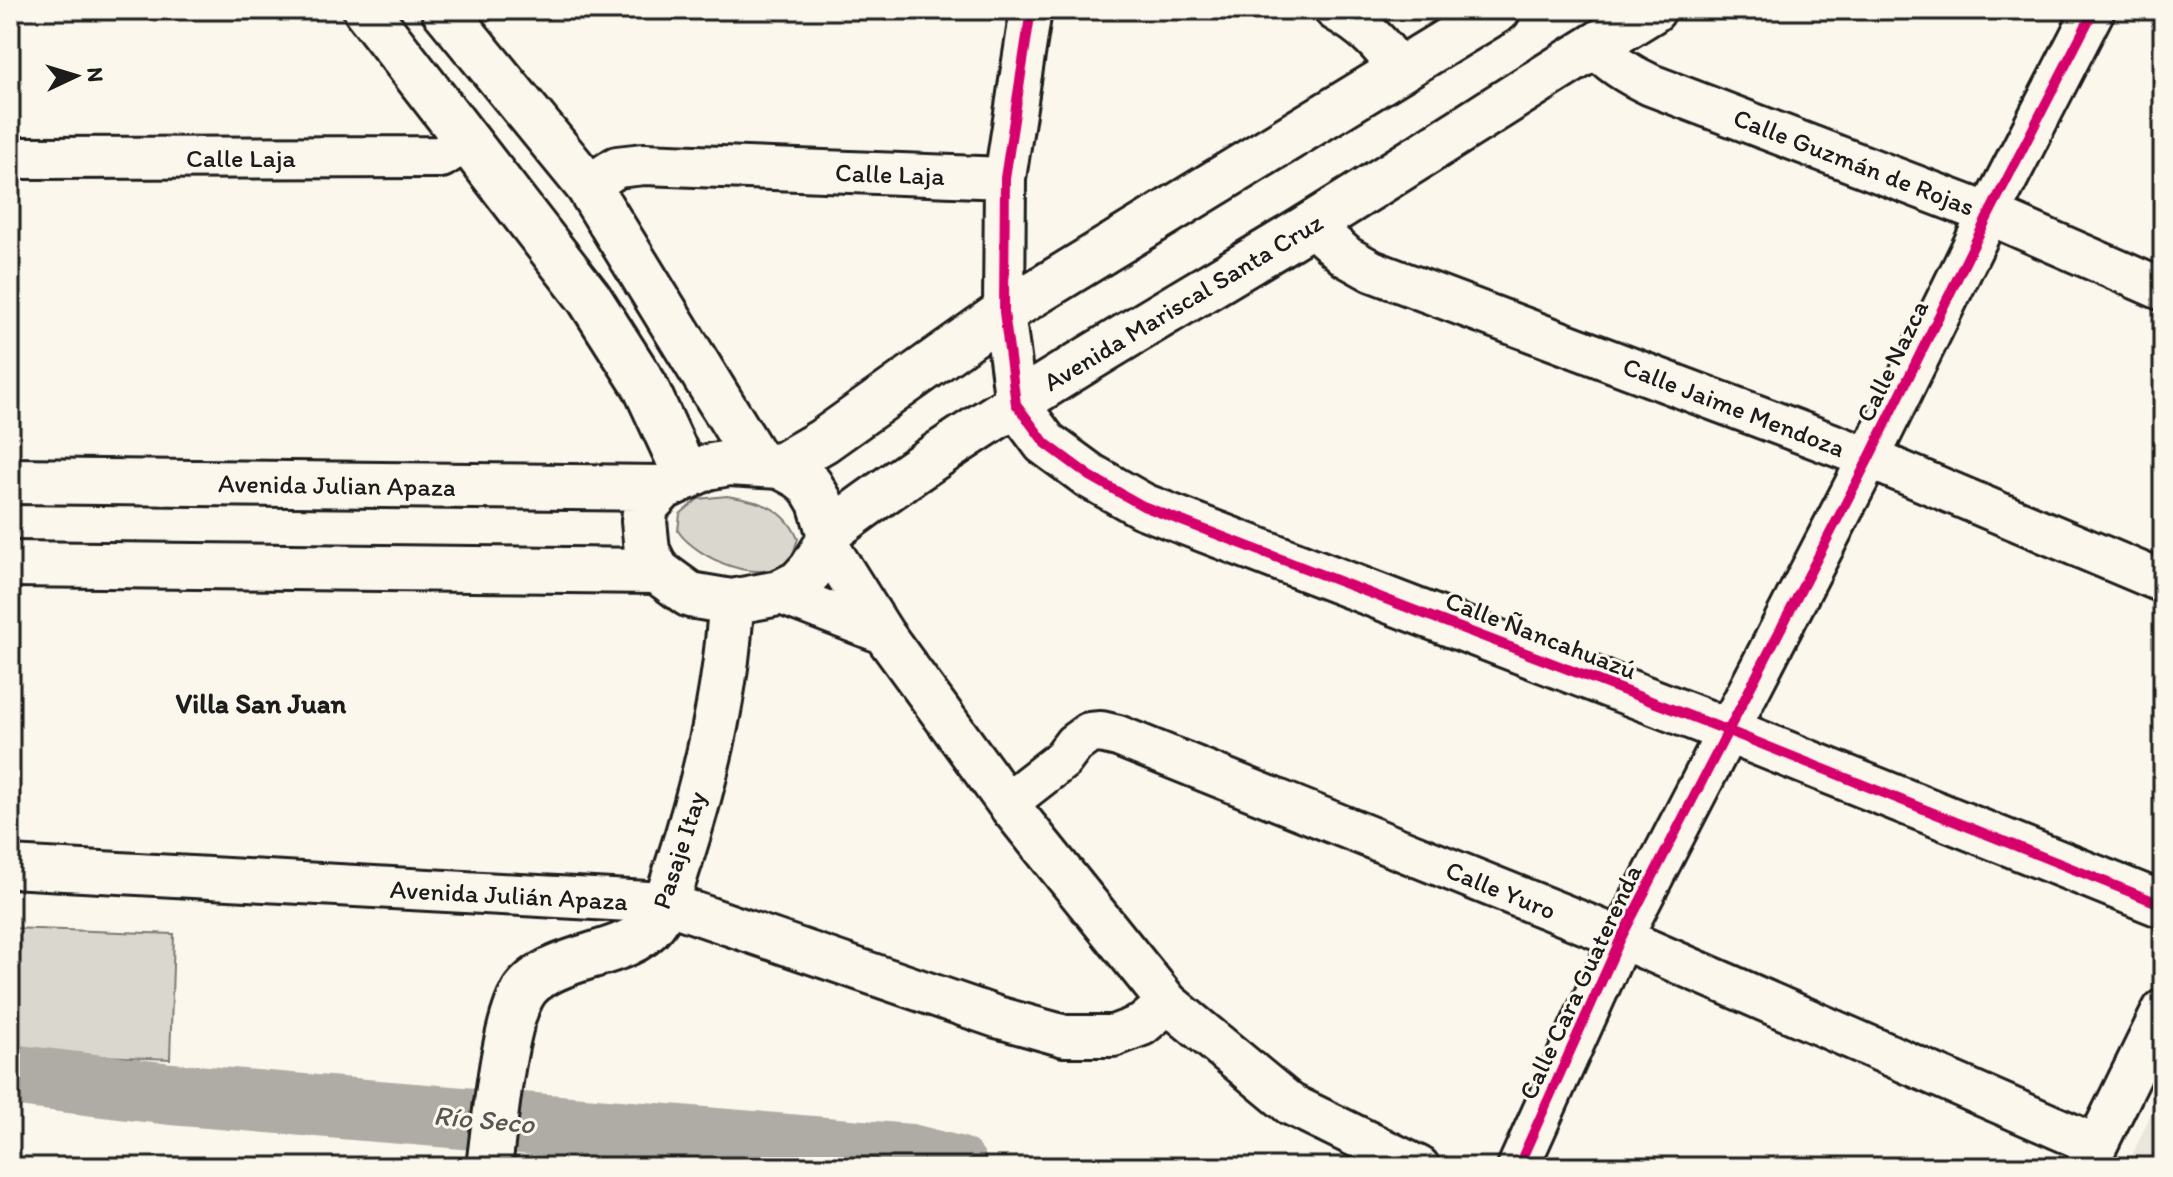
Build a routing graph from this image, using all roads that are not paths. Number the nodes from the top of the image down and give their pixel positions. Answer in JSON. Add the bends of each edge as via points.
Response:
{"nodes":[{"id":1,"x":366,"y":10,"type":"edge"},
{"id":2,"x":444,"y":10,"type":"edge"},
{"id":3,"x":1031,"y":10,"type":"edge"},
{"id":4,"x":1335,"y":10,"type":"edge"},
{"id":5,"x":1498,"y":10,"type":"edge"},
{"id":6,"x":1653,"y":10,"type":"edge"},
{"id":7,"x":2094,"y":10,"type":"edge"},
{"id":8,"x":1594,"y":46,"type":"junction"},
{"id":9,"x":1400,"y":70,"type":"junction"},
{"id":10,"x":468,"y":140,"type":"junction"},
{"id":11,"x":10,"y":158,"type":"edge"},
{"id":12,"x":1005,"y":178,"type":"junction"},
{"id":13,"x":588,"y":186,"type":"junction"},
{"id":14,"x":1989,"y":214,"type":"junction"},
{"id":15,"x":1311,"y":225,"type":"junction"},
{"id":16,"x":2163,"y":290,"type":"edge"},
{"id":17,"x":1004,"y":312,"type":"junction"},
{"id":18,"x":1016,"y":404,"type":"junction"},
{"id":19,"x":1869,"y":458,"type":"junction"},
{"id":20,"x":769,"y":465,"type":"junction"},
{"id":21,"x":10,"y":481,"type":"edge"},
{"id":22,"x":675,"y":483,"type":"junction"},
{"id":23,"x":828,"y":538,"type":"junction"},
{"id":24,"x":10,"y":564,"type":"edge"},
{"id":25,"x":657,"y":571,"type":"junction"},
{"id":26,"x":2163,"y":582,"type":"edge"},
{"id":27,"x":779,"y":593,"type":"junction"},
{"id":28,"x":731,"y":602,"type":"junction"},
{"id":29,"x":883,"y":633,"type":"junction"},
{"id":30,"x":1729,"y":731,"type":"junction"},
{"id":31,"x":1007,"y":803,"type":"junction"},
{"id":32,"x":10,"y":867,"type":"edge"},
{"id":33,"x":666,"y":903,"type":"junction"},
{"id":34,"x":2163,"y":905,"type":"edge"},
{"id":35,"x":1621,"y":938,"type":"junction"},
{"id":36,"x":1168,"y":1003,"type":"junction"},
{"id":37,"x":2163,"y":1010,"type":"edge"},
{"id":38,"x":2091,"y":1156,"type":"edge"},
{"id":39,"x":489,"y":1167,"type":"edge"},
{"id":40,"x":1419,"y":1167,"type":"edge"},
{"id":41,"x":1518,"y":1167,"type":"edge"}],
"edges":[{"from":1,"to":10,"type":"main road"},
{"from":2,"to":13,"type":"main road"},
{"from":3,"to":12,"type":"street","name":"Calle Ñancahuazú"},
{"from":4,"to":9,"type":"street","via":[[1359,24]]},
{"from":5,"to":9,"type":"main road"},
{"from":6,"to":8,"type":"main road","name":"Avenida Mariscal Santa Cruz"},
{"from":7,"to":14,"type":"street","name":"Calle Nazca"},
{"from":8,"to":14,"type":"street","name":"Calle Guzmán de Rojas","via":[[1607,60],[1651,85]]},
{"from":8,"to":15,"type":"main road","name":"Avenida Mariscal Santa Cruz"},
{"from":9,"to":17,"type":"main road"},
{"from":10,"to":11,"type":"street","name":"Calle Laja","via":[[441,157],[423,158]]},
{"from":10,"to":22,"type":"main road","via":[[589,298],[645,386]]},
{"from":12,"to":13,"type":"street","name":"Calle Laja","via":[[644,164],[617,167]]},
{"from":12,"to":17,"type":"street","name":"Calle Ñancahuazú"},
{"from":13,"to":20,"type":"main road"},
{"from":14,"to":16,"type":"street","name":"Calle Guzmán de Rojas"},
{"from":14,"to":19,"type":"street","name":"Calle Nazca"},
{"from":15,"to":18,"type":"main road","name":"Avenida Mariscal Santa Cruz"},
{"from":15,"to":19,"type":"street","name":"Calle Jaime Mendoza","via":[[1372,271]]},
{"from":17,"to":18,"type":"street","name":"Calle Ñancahuazú"},
{"from":17,"to":20,"type":"main road","via":[[823,441]]},
{"from":18,"to":23,"type":"main road","name":"Avenida Mariscal Santa Cruz","via":[[885,490]]},
{"from":18,"to":30,"type":"main road","name":"Calle Ñancahuazú","via":[[1045,443],[1143,506]]},
{"from":19,"to":26,"type":"street","name":"Calle Jaime Mendoza"},
{"from":19,"to":30,"type":"street","name":"Calle Nazca"},
{"from":20,"to":22,"type":"main road","via":[[707,467]]},
{"from":20,"to":23,"type":"main road","via":[[810,485],[820,502]]},
{"from":21,"to":22,"type":"main road","name":"Avenida Julian Apaza"},
{"from":22,"to":25,"type":"main road","via":[[646,506],[647,551]]},
{"from":23,"to":27,"type":"main road","name":"Avenida Mariscal Santa Cruz","via":[[805,577]]},
{"from":23,"to":29,"type":"street"},
{"from":24,"to":25,"type":"main road"},
{"from":25,"to":28,"type":"main road","via":[[690,595]]},
{"from":27,"to":28,"type":"main road","name":"Avenida Mariscal Santa Cruz"},
{"from":27,"to":29,"type":"street"},
{"from":28,"to":33,"type":"main road","name":"Pasaje Itay","via":[[722,693],[691,827]]},
{"from":29,"to":31,"type":"street"},
{"from":30,"to":34,"type":"main road","name":"Calle Ñancahuazú"},
{"from":30,"to":35,"type":"street","name":"Calle Cara Guaterenda"},
{"from":31,"to":35,"type":"street","name":"Calle Yuro","via":[[1062,760],[1074,744],[1101,732]]},
{"from":31,"to":36,"type":"street"},
{"from":32,"to":33,"type":"street","name":"Avenida Julián Apaza"},
{"from":33,"to":36,"type":"street","name":"Avenida Julián Apaza","via":[[1065,1036],[1113,1036],[1142,1025]]},
{"from":33,"to":39,"type":"main road","name":"Pasaje Itay","via":[[652,927],[545,973],[526,988],[512,1016]]},
{"from":35,"to":38,"type":"street","name":"Calle Yuro"},
{"from":35,"to":41,"type":"street","name":"Calle Cara Guaterenda"},
{"from":36,"to":40,"type":"street","via":[[1290,1104]]},
{"from":37,"to":38,"type":"street"}]}
